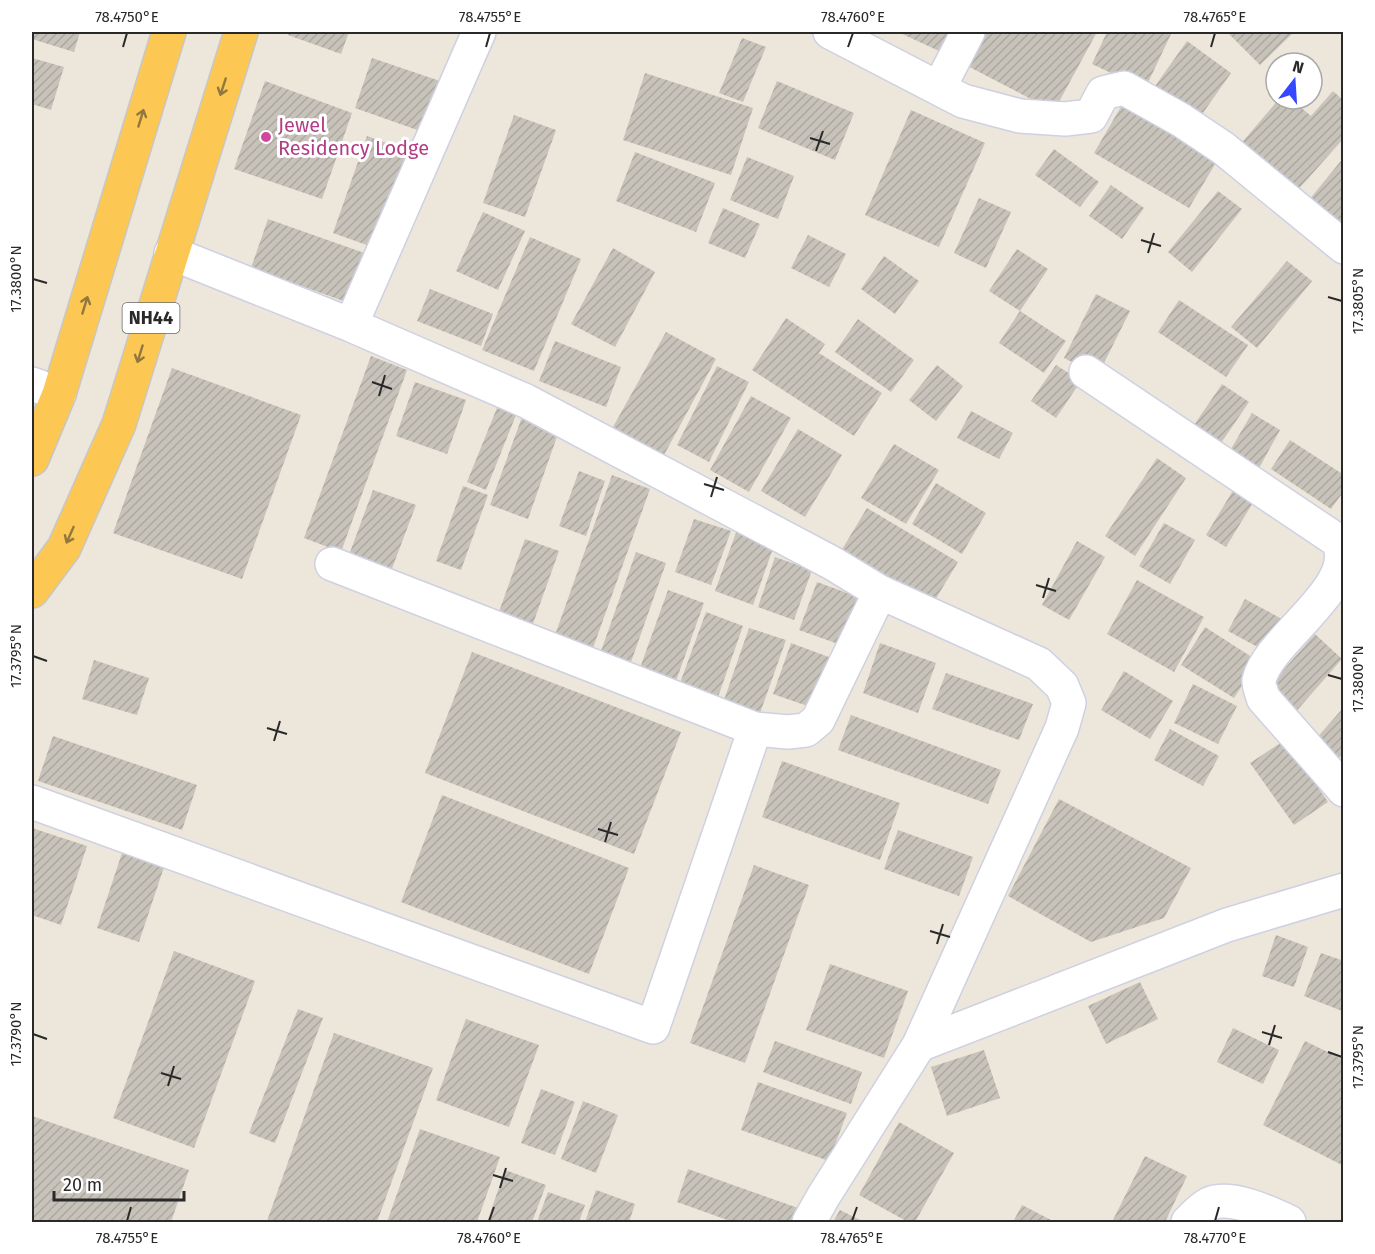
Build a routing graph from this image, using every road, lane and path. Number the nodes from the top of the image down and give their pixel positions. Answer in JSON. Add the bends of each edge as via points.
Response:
{"nodes":[{"id":1,"x":169,"y":32,"type":"edge"},
{"id":2,"x":241,"y":32,"type":"edge"},
{"id":3,"x":478,"y":32,"type":"edge"},
{"id":4,"x":830,"y":32,"type":"edge"},
{"id":5,"x":968,"y":32,"type":"edge"},
{"id":6,"x":939,"y":88,"type":"junction"},
{"id":7,"x":1344,"y":247,"type":"edge"},
{"id":8,"x":171,"y":253,"type":"junction"},
{"id":9,"x":351,"y":325,"type":"junction"},
{"id":10,"x":1086,"y":372,"type":"dead end"},
{"id":11,"x":45,"y":389,"type":"edge"},
{"id":12,"x":32,"y":459,"type":"edge"},
{"id":13,"x":332,"y":564,"type":"dead end"},
{"id":14,"x":32,"y":591,"type":"edge"},
{"id":15,"x":880,"y":592,"type":"junction"},
{"id":16,"x":755,"y":729,"type":"junction"},
{"id":17,"x":1344,"y":790,"type":"edge"},
{"id":18,"x":32,"y":802,"type":"edge"},
{"id":19,"x":1339,"y":897,"type":"edge"},
{"id":20,"x":919,"y":1045,"type":"junction"},
{"id":21,"x":809,"y":1222,"type":"edge"},
{"id":22,"x":1188,"y":1222,"type":"edge"},
{"id":23,"x":1289,"y":1222,"type":"edge"}],
"edges":[{"from":11,"to":1,"type":"highway","one_way":true},
{"from":2,"to":8,"type":"highway","number":"NH44","one_way":true},
{"from":3,"to":9,"type":"street"},
{"from":4,"to":6,"type":"street"},
{"from":5,"to":6,"type":"street"},
{"from":6,"to":7,"type":"street","via":[[963,100],[1020,116],[1065,119],[1091,116],[1103,93],[1124,88],[1223,148]]},
{"from":8,"to":9,"type":"street"},
{"from":8,"to":14,"type":"highway","number":"NH44","one_way":true,"via":[[119,424],[64,548]]},
{"from":9,"to":15,"type":"street","via":[[526,402]]},
{"from":10,"to":17,"type":"street","via":[[1338,541],[1342,564],[1333,582],[1307,618],[1278,648],[1258,682],[1263,698]]},
{"from":11,"to":12,"type":"highway"},
{"from":13,"to":16,"type":"street"},
{"from":15,"to":16,"type":"street","via":[[818,720],[806,730]]},
{"from":15,"to":20,"type":"street","via":[[1038,664],[1062,686],[1069,703],[1062,728]]},
{"from":16,"to":18,"type":"street","via":[[653,1027]]},
{"from":19,"to":20,"type":"street","via":[[1227,925]]},
{"from":20,"to":21,"type":"street"},
{"from":22,"to":23,"type":"street","via":[[1209,1204],[1221,1201],[1236,1202]]}]}
